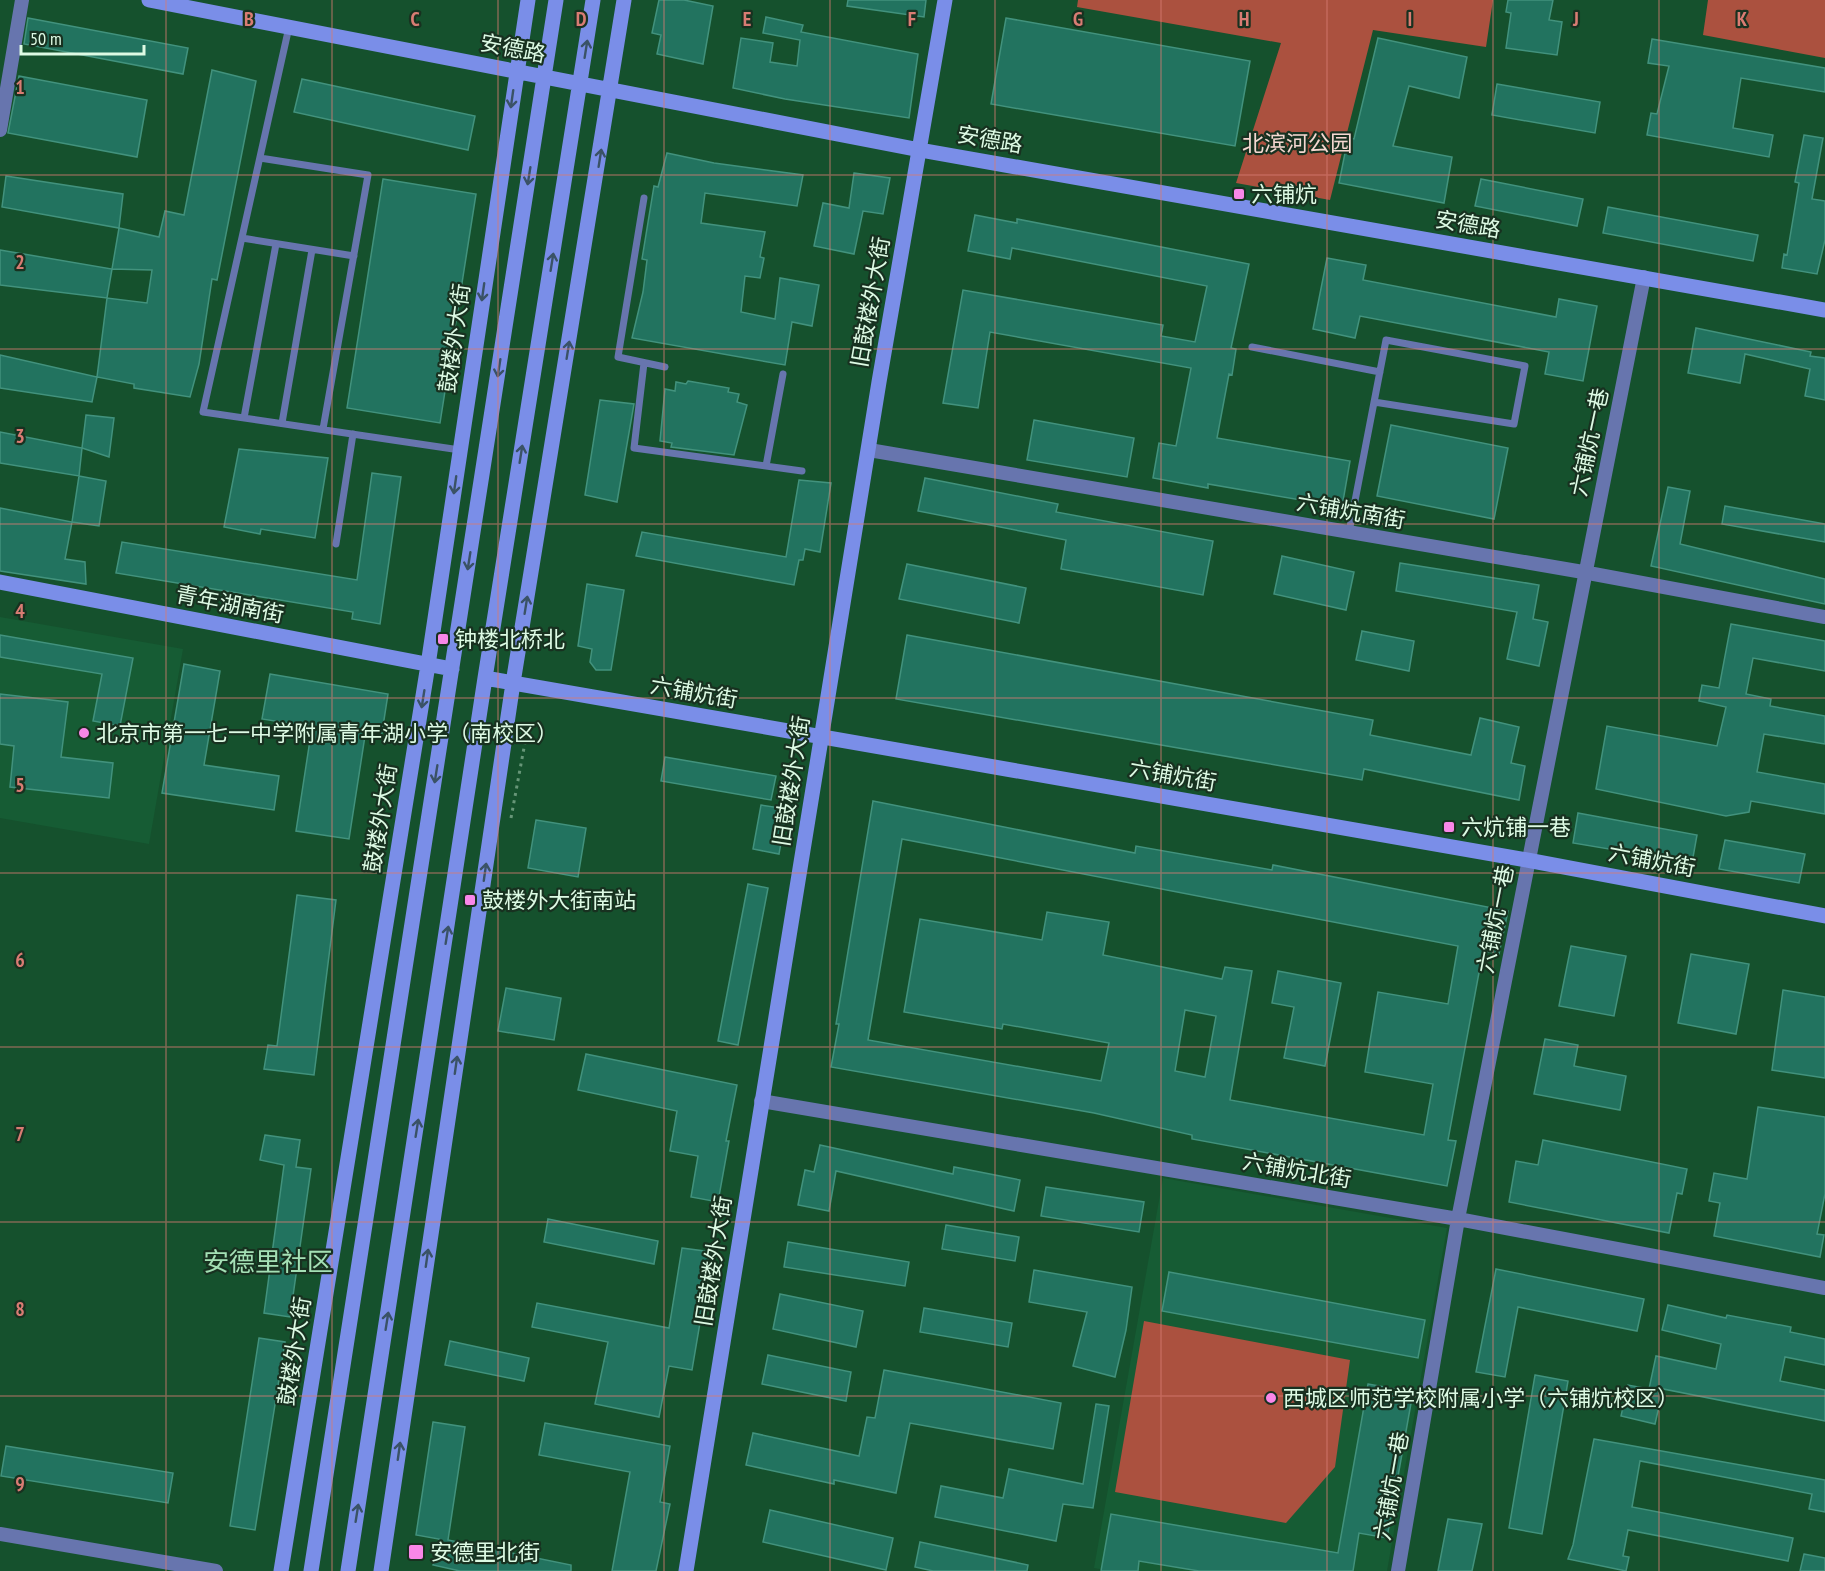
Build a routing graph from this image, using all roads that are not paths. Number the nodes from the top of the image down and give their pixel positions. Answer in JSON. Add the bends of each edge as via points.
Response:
{"nodes":[{"id":1,"x":22,"y":0,"type":"edge"},
{"id":2,"x":149,"y":0,"type":"edge"},
{"id":3,"x":528,"y":0,"type":"edge"},
{"id":4,"x":556,"y":0,"type":"edge"},
{"id":5,"x":594,"y":0,"type":"edge"},
{"id":6,"x":624,"y":0,"type":"edge"},
{"id":7,"x":945,"y":0,"type":"edge"},
{"id":8,"x":289,"y":27,"type":"junction"},
{"id":9,"x":516,"y":71,"type":"junction"},
{"id":10,"x":545,"y":76,"type":"junction"},
{"id":11,"x":581,"y":84,"type":"junction"},
{"id":12,"x":611,"y":90,"type":"junction"},
{"id":13,"x":0,"y":130,"type":"edge"},
{"id":14,"x":920,"y":150,"type":"junction"},
{"id":15,"x":260,"y":158,"type":"junction"},
{"id":16,"x":644,"y":198,"type":"dead end"},
{"id":17,"x":242,"y":238,"type":"junction"},
{"id":18,"x":276,"y":244,"type":"junction"},
{"id":19,"x":312,"y":250,"type":"junction"},
{"id":20,"x":354,"y":256,"type":"junction"},
{"id":21,"x":1644,"y":277,"type":"junction"},
{"id":22,"x":1825,"y":310,"type":"edge"},
{"id":23,"x":1252,"y":347,"type":"dead end"},
{"id":24,"x":644,"y":363,"type":"junction"},
{"id":25,"x":664,"y":367,"type":"dead end"},
{"id":26,"x":1380,"y":372,"type":"junction"},
{"id":27,"x":783,"y":374,"type":"dead end"},
{"id":28,"x":1374,"y":402,"type":"junction"},
{"id":29,"x":244,"y":418,"type":"junction"},
{"id":30,"x":282,"y":423,"type":"junction"},
{"id":31,"x":323,"y":429,"type":"junction"},
{"id":32,"x":353,"y":434,"type":"junction"},
{"id":33,"x":460,"y":450,"type":"junction"},
{"id":34,"x":869,"y":450,"type":"junction"},
{"id":35,"x":766,"y":466,"type":"junction"},
{"id":36,"x":802,"y":471,"type":"dead end"},
{"id":37,"x":1348,"y":532,"type":"junction"},
{"id":38,"x":336,"y":544,"type":"dead end"},
{"id":39,"x":1583,"y":572,"type":"junction"},
{"id":40,"x":0,"y":582,"type":"edge"},
{"id":41,"x":1825,"y":617,"type":"edge"},
{"id":42,"x":428,"y":665,"type":"junction"},
{"id":43,"x":452,"y":669,"type":"junction"},
{"id":44,"x":485,"y":678,"type":"junction"},
{"id":45,"x":513,"y":683,"type":"junction"},
{"id":46,"x":822,"y":737,"type":"junction"},
{"id":47,"x":1527,"y":860,"type":"junction"},
{"id":48,"x":1825,"y":916,"type":"edge"},
{"id":49,"x":761,"y":1101,"type":"junction"},
{"id":50,"x":1458,"y":1219,"type":"junction"},
{"id":51,"x":1825,"y":1288,"type":"edge"},
{"id":52,"x":0,"y":1534,"type":"edge"},
{"id":53,"x":216,"y":1571,"type":"edge"},
{"id":54,"x":281,"y":1571,"type":"edge"},
{"id":55,"x":311,"y":1571,"type":"edge"},
{"id":56,"x":348,"y":1571,"type":"edge"},
{"id":57,"x":381,"y":1571,"type":"edge"},
{"id":58,"x":686,"y":1571,"type":"edge"},
{"id":59,"x":1398,"y":1571,"type":"edge"}],
"edges":[{"from":1,"to":13,"type":"street"},
{"from":2,"to":8,"type":"street","name":"安德路"},
{"from":3,"to":9,"type":"street","name":"鼓楼外大街"},
{"from":4,"to":10,"type":"street"},
{"from":11,"to":5,"type":"street","one_way":true},
{"from":6,"to":12,"type":"street"},
{"from":7,"to":14,"type":"street","name":"旧鼓楼外大街"},
{"from":8,"to":9,"type":"street","name":"安德路"},
{"from":8,"to":15,"type":"lane"},
{"from":9,"to":10,"type":"street","name":"安德路"},
{"from":9,"to":33,"type":"street","name":"鼓楼外大街","one_way":true},
{"from":10,"to":11,"type":"street","name":"安德路"},
{"from":10,"to":43,"type":"street","one_way":true},
{"from":11,"to":12,"type":"street","name":"安德路"},
{"from":44,"to":11,"type":"street","one_way":true},
{"from":12,"to":14,"type":"street","name":"安德路"},
{"from":45,"to":12,"type":"street","one_way":true},
{"from":14,"to":21,"type":"street","name":"安德路"},
{"from":14,"to":34,"type":"street","name":"旧鼓楼外大街"},
{"from":15,"to":17,"type":"lane"},
{"from":15,"to":20,"type":"lane","via":[[368,174]]},
{"from":16,"to":24,"type":"lane","via":[[618,357]]},
{"from":17,"to":18,"type":"lane"},
{"from":17,"to":29,"type":"lane","via":[[204,412]]},
{"from":18,"to":19,"type":"lane"},
{"from":18,"to":29,"type":"lane"},
{"from":19,"to":20,"type":"lane"},
{"from":19,"to":30,"type":"lane"},
{"from":20,"to":31,"type":"lane"},
{"from":21,"to":22,"type":"street","name":"安德路"},
{"from":21,"to":39,"type":"street","name":"六铺炕一巷"},
{"from":23,"to":26,"type":"lane"},
{"from":24,"to":25,"type":"lane"},
{"from":24,"to":35,"type":"lane","via":[[634,448]]},
{"from":26,"to":28,"type":"lane"},
{"from":26,"to":28,"type":"lane","via":[[1386,340],[1525,366],[1514,424]]},
{"from":27,"to":35,"type":"lane"},
{"from":28,"to":37,"type":"lane"},
{"from":29,"to":30,"type":"lane"},
{"from":30,"to":31,"type":"lane"},
{"from":31,"to":32,"type":"lane"},
{"from":32,"to":33,"type":"lane"},
{"from":32,"to":38,"type":"lane"},
{"from":33,"to":42,"type":"street","name":"鼓楼外大街","one_way":true},
{"from":34,"to":37,"type":"street","name":"六铺炕南街"},
{"from":34,"to":46,"type":"street","name":"旧鼓楼外大街"},
{"from":35,"to":36,"type":"lane"},
{"from":37,"to":39,"type":"street","name":"六铺炕南街"},
{"from":39,"to":41,"type":"street","name":"六铺炕南街"},
{"from":39,"to":47,"type":"street","name":"六铺炕一巷"},
{"from":40,"to":42,"type":"street","name":"青年湖南街"},
{"from":42,"to":43,"type":"street","name":"青年湖南街"},
{"from":42,"to":54,"type":"street","name":"鼓楼外大街","one_way":true},
{"from":43,"to":55,"type":"street","one_way":true},
{"from":44,"to":45,"type":"street","name":"六铺炕街"},
{"from":56,"to":44,"type":"street","one_way":true},
{"from":45,"to":46,"type":"street","name":"六铺炕街"},
{"from":57,"to":45,"type":"street","one_way":true},
{"from":46,"to":47,"type":"street","name":"六铺炕街"},
{"from":46,"to":49,"type":"street","name":"旧鼓楼外大街"},
{"from":47,"to":48,"type":"street","name":"六铺炕街"},
{"from":47,"to":50,"type":"street","name":"六铺炕一巷"},
{"from":49,"to":50,"type":"street","name":"六铺炕北街"},
{"from":49,"to":58,"type":"street","name":"旧鼓楼外大街"},
{"from":50,"to":51,"type":"street","name":"六铺炕北街"},
{"from":50,"to":59,"type":"street","name":"六铺炕一巷"},
{"from":52,"to":53,"type":"street"}]}
